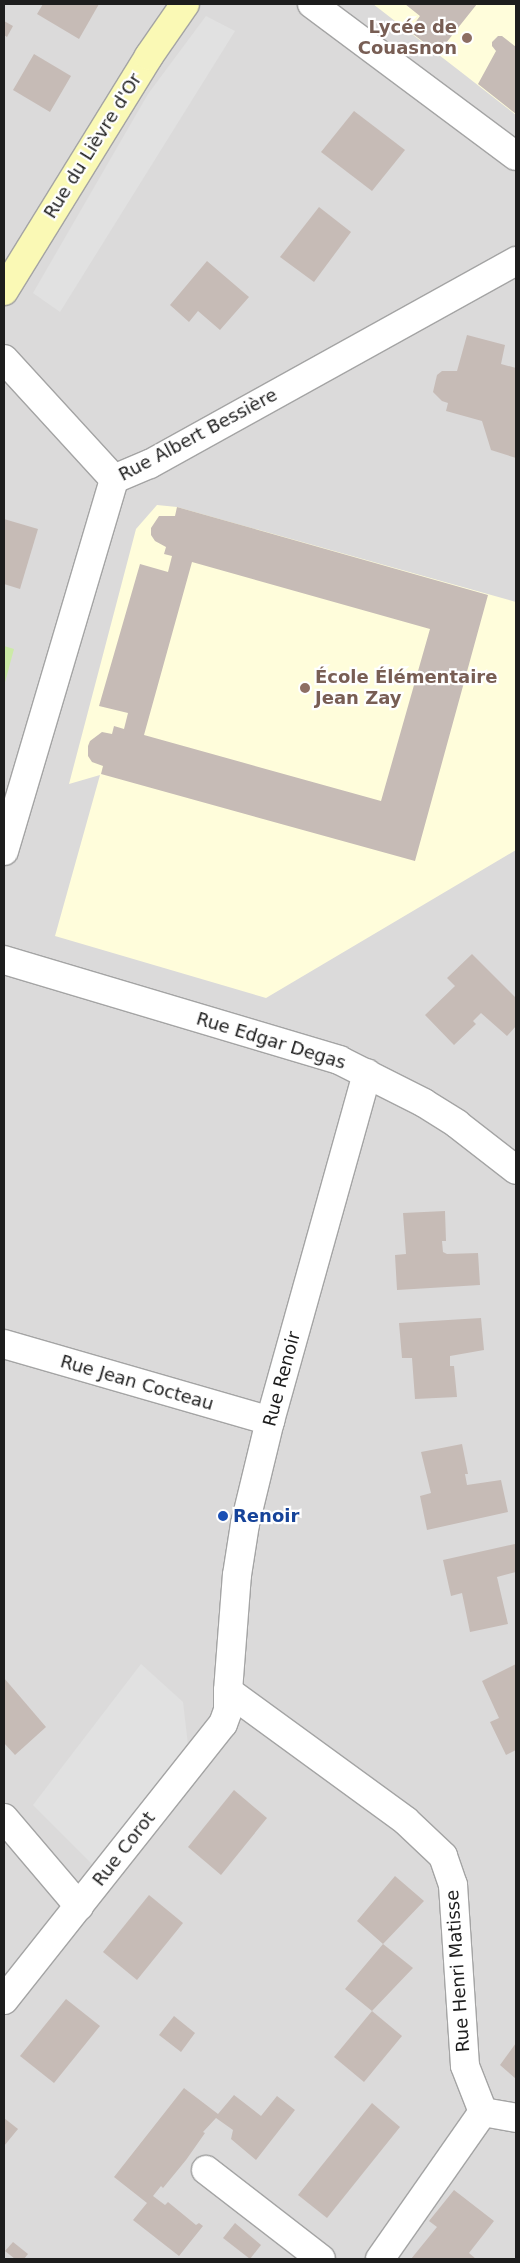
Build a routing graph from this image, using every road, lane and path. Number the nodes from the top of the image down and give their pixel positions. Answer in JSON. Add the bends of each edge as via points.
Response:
{"nodes":[{"id":1,"x":185,"y":4,"type":"edge"},
{"id":2,"x":312,"y":4,"type":"edge"},
{"id":3,"x":516,"y":156,"type":"edge"},
{"id":4,"x":516,"y":261,"type":"edge"},
{"id":5,"x":4,"y":291,"type":"edge"},
{"id":6,"x":4,"y":358,"type":"edge"},
{"id":7,"x":114,"y":479,"type":"junction"},
{"id":8,"x":4,"y":851,"type":"edge"},
{"id":9,"x":4,"y":960,"type":"edge"},
{"id":10,"x":368,"y":1073,"type":"junction"},
{"id":11,"x":516,"y":1170,"type":"edge"},
{"id":12,"x":4,"y":1344,"type":"edge"},
{"id":13,"x":270,"y":1421,"type":"junction"},
{"id":14,"x":228,"y":1691,"type":"junction"},
{"id":15,"x":4,"y":1818,"type":"edge"},
{"id":16,"x":79,"y":1906,"type":"junction"},
{"id":17,"x":4,"y":2000,"type":"edge"},
{"id":18,"x":483,"y":2112,"type":"junction"},
{"id":19,"x":516,"y":2118,"type":"edge"},
{"id":20,"x":206,"y":2170,"type":"dead end"},
{"id":21,"x":321,"y":2259,"type":"edge"},
{"id":22,"x":380,"y":2259,"type":"edge"}],
"edges":[{"from":1,"to":5,"type":"street","name":"Rue du Lièvre d'Or","via":[[149,56]]},
{"from":2,"to":3,"type":"street"},
{"from":4,"to":7,"type":"street","name":"Rue Albert Bessière","via":[[150,464]]},
{"from":6,"to":7,"type":"street"},
{"from":7,"to":8,"type":"street","name":"Rue Albert Bessière"},
{"from":9,"to":10,"type":"street","name":"Rue Edgar Degas","via":[[311,1051]]},
{"from":10,"to":11,"type":"street","name":"Rue Edgar Degas","via":[[457,1124]]},
{"from":10,"to":13,"type":"street","name":"Rue Renoir"},
{"from":12,"to":13,"type":"street","name":"Rue Jean Cocteau"},
{"from":13,"to":14,"type":"street","name":"Rue Renoir","via":[[245,1524],[237,1575]]},
{"from":14,"to":16,"type":"street","name":"Rue Corot","via":[[228,1710],[223,1724]]},
{"from":14,"to":18,"type":"street","name":"Rue Henri Matisse","via":[[406,1821],[443,1856],[453,1885],[465,2066]]},
{"from":15,"to":16,"type":"street"},
{"from":16,"to":17,"type":"street","name":"Rue Corot"},
{"from":18,"to":19,"type":"street"},
{"from":18,"to":22,"type":"street"},
{"from":20,"to":21,"type":"street"}]}
